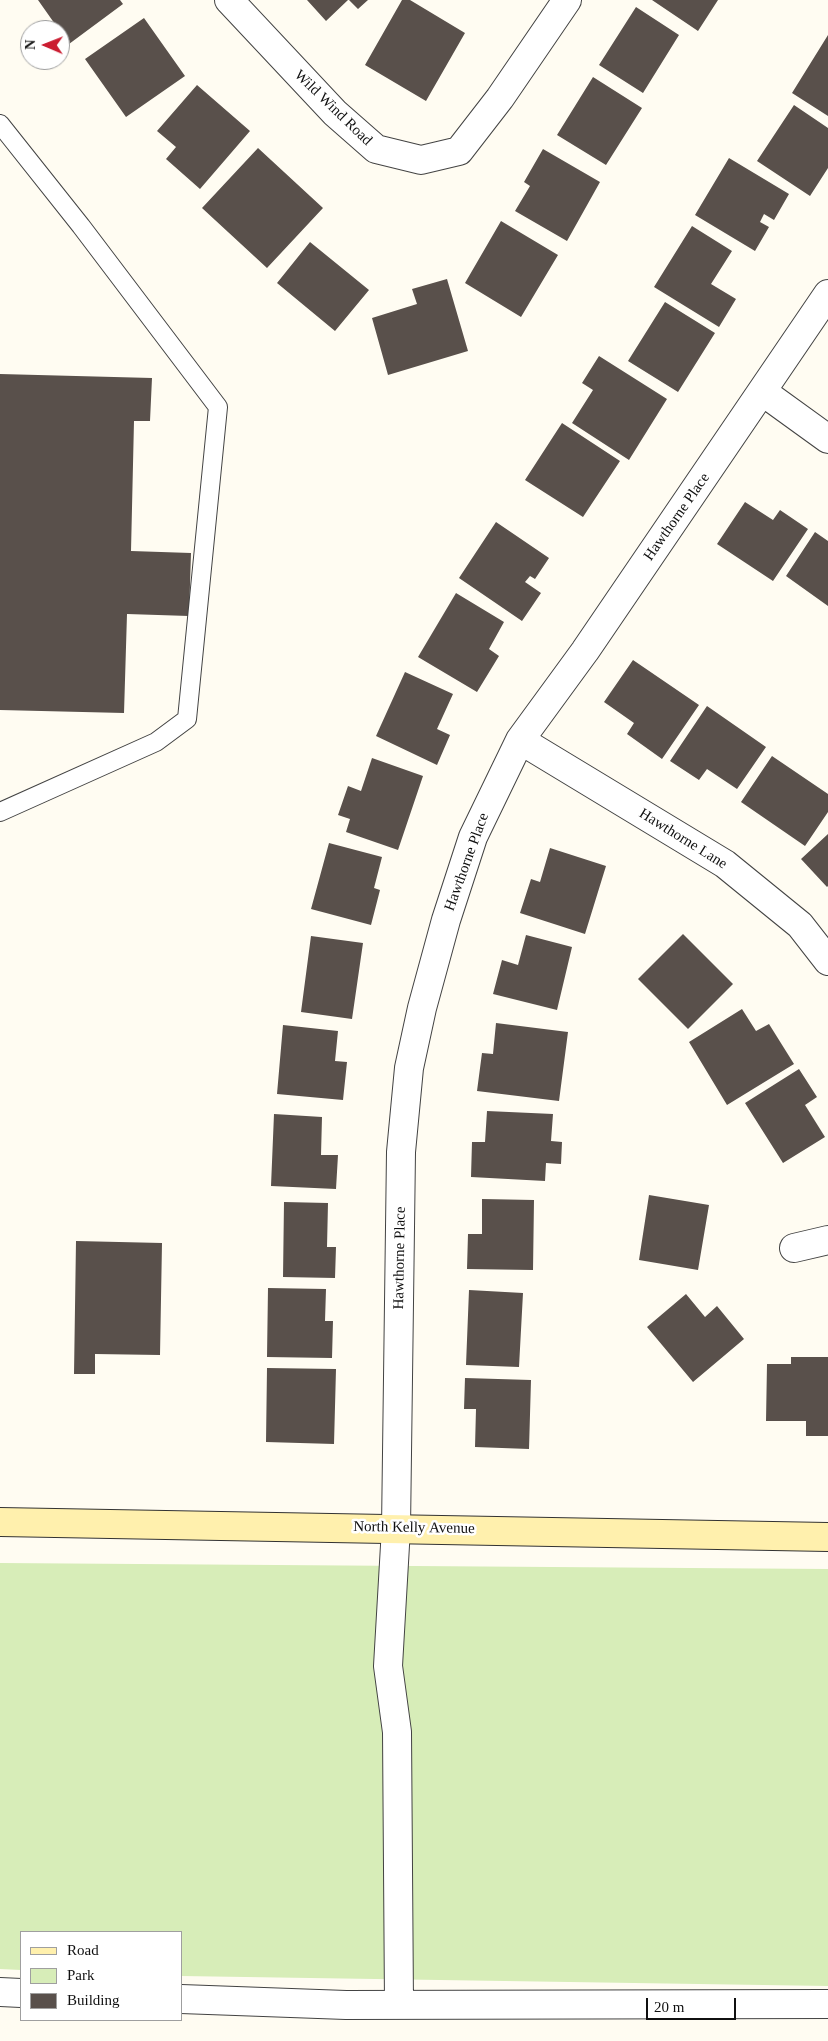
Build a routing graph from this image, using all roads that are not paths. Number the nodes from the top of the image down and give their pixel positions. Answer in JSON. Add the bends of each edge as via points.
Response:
{"nodes":[{"id":1,"x":229,"y":0,"type":"edge"},
{"id":2,"x":567,"y":0,"type":"edge"},
{"id":3,"x":0,"y":124,"type":"edge"},
{"id":4,"x":828,"y":294,"type":"edge"},
{"id":5,"x":763,"y":392,"type":"junction"},
{"id":6,"x":828,"y":439,"type":"edge"},
{"id":7,"x":520,"y":740,"type":"junction"},
{"id":8,"x":0,"y":812,"type":"edge"},
{"id":9,"x":828,"y":961,"type":"edge"},
{"id":10,"x":828,"y":1240,"type":"edge"},
{"id":11,"x":794,"y":1248,"type":"dead end"},
{"id":12,"x":0,"y":1522,"type":"edge"},
{"id":13,"x":396,"y":1528,"type":"junction"},
{"id":14,"x":828,"y":1537,"type":"edge"},
{"id":15,"x":0,"y":1992,"type":"edge"},
{"id":16,"x":20,"y":1993,"type":"edge"},
{"id":17,"x":182,"y":1998,"type":"edge"},
{"id":18,"x":398,"y":2004,"type":"junction"},
{"id":19,"x":828,"y":2004,"type":"edge"}],
"edges":[{"from":1,"to":2,"type":"street","name":"Wild Wind Road","via":[[335,113],[376,149],[421,160],[459,150],[500,98]]},
{"from":3,"to":8,"type":"lane","via":[[112,265],[218,407],[187,719],[156,742]]},
{"from":4,"to":5,"type":"street","name":"Hawthorne Place"},
{"from":5,"to":6,"type":"street"},
{"from":5,"to":7,"type":"street","name":"Hawthorne Place"},
{"from":7,"to":9,"type":"street","name":"Hawthorne Lane","via":[[725,864],[800,925]]},
{"from":7,"to":13,"type":"street","name":"Hawthorne Place","via":[[473,837],[446,920],[409,1068],[401,1152]]},
{"from":10,"to":11,"type":"street"},
{"from":12,"to":13,"type":"main road","name":"North Kelly Avenue"},
{"from":13,"to":14,"type":"main road","name":"North Kelly Avenue"},
{"from":13,"to":18,"type":"street","name":"Hawthorne Place","via":[[388,1666],[397,1732]]},
{"from":15,"to":16,"type":"street"},
{"from":17,"to":18,"type":"street"},
{"from":18,"to":19,"type":"street"}]}
